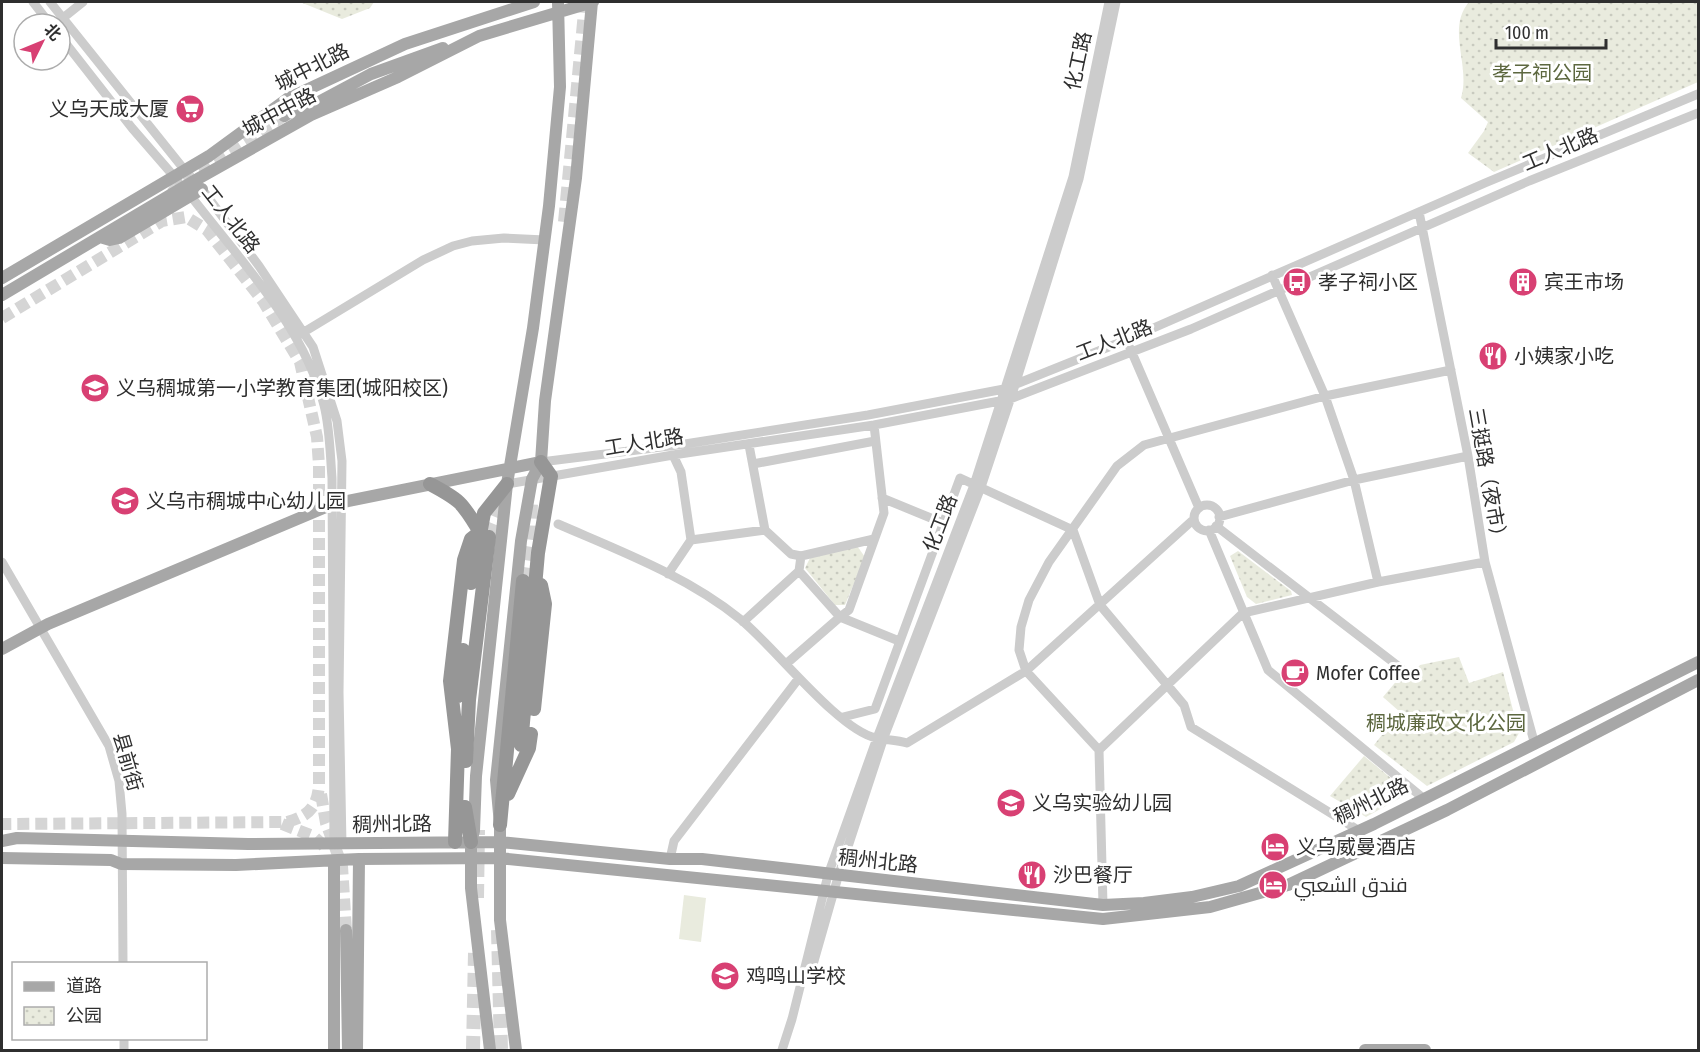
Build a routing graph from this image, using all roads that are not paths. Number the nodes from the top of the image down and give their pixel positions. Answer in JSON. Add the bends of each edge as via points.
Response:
{"nodes":[{"id":1,"x":83,"y":2,"type":"edge"},
{"id":2,"x":534,"y":2,"type":"edge"},
{"id":3,"x":592,"y":2,"type":"edge"},
{"id":4,"x":1109,"y":2,"type":"edge"},
{"id":5,"x":1116,"y":2,"type":"edge"},
{"id":6,"x":559,"y":6,"type":"edge"},
{"id":7,"x":70,"y":12,"type":"edge"},
{"id":8,"x":72,"y":30,"type":"edge"},
{"id":9,"x":450,"y":31,"type":"junction"},
{"id":10,"x":465,"y":43,"type":"junction"},
{"id":11,"x":72,"y":52,"type":"edge"},
{"id":12,"x":1698,"y":94,"type":"edge"},
{"id":13,"x":1698,"y":113,"type":"edge"},
{"id":14,"x":179,"y":172,"type":"junction"},
{"id":15,"x":192,"y":188,"type":"junction"},
{"id":16,"x":1419,"y":212,"type":"junction"},
{"id":17,"x":1420,"y":228,"type":"junction"},
{"id":18,"x":545,"y":240,"type":"junction"},
{"id":19,"x":1272,"y":275,"type":"junction"},
{"id":20,"x":2,"y":278,"type":"edge"},
{"id":21,"x":1279,"y":290,"type":"junction"},
{"id":22,"x":2,"y":296,"type":"edge"},
{"id":23,"x":299,"y":335,"type":"junction"},
{"id":24,"x":1126,"y":340,"type":"junction"},
{"id":25,"x":1132,"y":353,"type":"junction"},
{"id":26,"x":1451,"y":370,"type":"junction"},
{"id":27,"x":1015,"y":385,"type":"junction"},
{"id":28,"x":1004,"y":389,"type":"junction"},
{"id":29,"x":1325,"y":396,"type":"junction"},
{"id":30,"x":1006,"y":400,"type":"junction"},
{"id":31,"x":874,"y":425,"type":"junction"},
{"id":32,"x":810,"y":434,"type":"junction"},
{"id":33,"x":1168,"y":438,"type":"junction"},
{"id":34,"x":875,"y":441,"type":"junction"},
{"id":35,"x":749,"y":445,"type":"junction"},
{"id":36,"x":814,"y":453,"type":"junction"},
{"id":37,"x":673,"y":455,"type":"junction"},
{"id":38,"x":1468,"y":456,"type":"junction"},
{"id":39,"x":541,"y":462,"type":"junction"},
{"id":40,"x":753,"y":464,"type":"junction"},
{"id":41,"x":510,"y":468,"type":"junction"},
{"id":42,"x":551,"y":476,"type":"junction"},
{"id":43,"x":532,"y":479,"type":"junction"},
{"id":44,"x":1354,"y":480,"type":"junction"},
{"id":45,"x":430,"y":484,"type":"junction"},
{"id":46,"x":507,"y":484,"type":"junction"},
{"id":47,"x":977,"y":486,"type":"junction"},
{"id":48,"x":882,"y":498,"type":"junction"},
{"id":49,"x":336,"y":503,"type":"junction"},
{"id":50,"x":1199,"y":508,"type":"junction"},
{"id":51,"x":1194,"y":519,"type":"junction"},
{"id":52,"x":943,"y":523,"type":"junction"},
{"id":53,"x":558,"y":524,"type":"dead end"},
{"id":54,"x":1211,"y":526,"type":"junction"},
{"id":55,"x":765,"y":530,"type":"junction"},
{"id":56,"x":1073,"y":530,"type":"junction"},
{"id":57,"x":484,"y":535,"type":"junction"},
{"id":58,"x":1175,"y":537,"type":"junction"},
{"id":59,"x":874,"y":539,"type":"junction"},
{"id":60,"x":691,"y":540,"type":"junction"},
{"id":61,"x":801,"y":556,"type":"junction"},
{"id":62,"x":2,"y":562,"type":"edge"},
{"id":63,"x":1485,"y":562,"type":"junction"},
{"id":64,"x":799,"y":571,"type":"junction"},
{"id":65,"x":537,"y":574,"type":"junction"},
{"id":66,"x":668,"y":574,"type":"junction"},
{"id":67,"x":523,"y":581,"type":"tunnel mouth"},
{"id":68,"x":1378,"y":582,"type":"junction"},
{"id":69,"x":1310,"y":597,"type":"junction"},
{"id":70,"x":1100,"y":605,"type":"junction"},
{"id":71,"x":1243,"y":613,"type":"junction"},
{"id":72,"x":840,"y":617,"type":"junction"},
{"id":73,"x":743,"y":622,"type":"junction"},
{"id":74,"x":41,"y":627,"type":"junction"},
{"id":75,"x":899,"y":641,"type":"junction"},
{"id":76,"x":2,"y":649,"type":"edge"},
{"id":77,"x":1698,"y":662,"type":"edge"},
{"id":78,"x":786,"y":664,"type":"junction"},
{"id":79,"x":1402,"y":669,"type":"dead end"},
{"id":80,"x":1026,"y":671,"type":"junction"},
{"id":81,"x":799,"y":678,"type":"junction"},
{"id":82,"x":1698,"y":680,"type":"edge"},
{"id":83,"x":1168,"y":684,"type":"junction"},
{"id":84,"x":458,"y":696,"type":"dead end"},
{"id":85,"x":843,"y":717,"type":"junction"},
{"id":86,"x":880,"y":738,"type":"junction"},
{"id":87,"x":521,"y":745,"type":"dead end"},
{"id":88,"x":1535,"y":745,"type":"junction"},
{"id":89,"x":1099,"y":750,"type":"junction"},
{"id":90,"x":1422,"y":798,"type":"junction"},
{"id":91,"x":502,"y":807,"type":"junction"},
{"id":92,"x":500,"y":825,"type":"junction"},
{"id":93,"x":1358,"y":830,"type":"junction"},
{"id":94,"x":122,"y":840,"type":"junction"},
{"id":95,"x":2,"y":841,"type":"edge"},
{"id":96,"x":455,"y":842,"type":"junction"},
{"id":97,"x":471,"y":842,"type":"junction"},
{"id":98,"x":501,"y":842,"type":"junction"},
{"id":99,"x":338,"y":844,"type":"junction"},
{"id":100,"x":472,"y":857,"type":"junction"},
{"id":101,"x":2,"y":858,"type":"edge"},
{"id":102,"x":499,"y":858,"type":"junction"},
{"id":103,"x":359,"y":859,"type":"junction"},
{"id":104,"x":670,"y":859,"type":"junction"},
{"id":105,"x":334,"y":861,"type":"junction"},
{"id":106,"x":121,"y":864,"type":"junction"},
{"id":107,"x":833,"y":876,"type":"junction"},
{"id":108,"x":830,"y":892,"type":"junction"},
{"id":109,"x":1103,"y":905,"type":"junction"},
{"id":110,"x":123,"y":962,"type":"edge"},
{"id":111,"x":334,"y":1050,"type":"edge"},
{"id":112,"x":341,"y":1050,"type":"edge"},
{"id":113,"x":348,"y":1050,"type":"edge"},
{"id":114,"x":357,"y":1050,"type":"edge"},
{"id":115,"x":490,"y":1050,"type":"edge"},
{"id":116,"x":516,"y":1050,"type":"edge"},
{"id":117,"x":782,"y":1050,"type":"edge"},
{"id":118,"x":788,"y":1050,"type":"edge"},
{"id":119,"x":1365,"y":1050,"type":"edge"},
{"id":120,"x":1425,"y":1050,"type":"edge"}],
"edges":[{"from":1,"to":7,"type":"street"},
{"from":2,"to":9,"type":"main road","name":"城中北路"},
{"from":3,"to":6,"type":"main road","name":"城中中路"},
{"from":3,"to":39,"type":"main road","via":[[576,178],[545,401]]},
{"from":4,"to":28,"type":"street","name":"化工路","via":[[1073,177]]},
{"from":5,"to":27,"type":"street","name":"化工路","via":[[1080,179]]},
{"from":6,"to":10,"type":"main road","name":"城中中路"},
{"from":6,"to":18,"type":"main road","via":[[560,87]]},
{"from":8,"to":14,"type":"street","name":"工人北路"},
{"from":9,"to":10,"type":"main road","via":[[363,72],[285,118],[371,74],[429,51]]},
{"from":9,"to":14,"type":"main road","name":"城中北路","via":[[405,44],[287,99],[239,136]]},
{"from":10,"to":15,"type":"main road","name":"城中中路","via":[[311,115]]},
{"from":11,"to":14,"type":"street","name":"工人北路","via":[[132,129]]},
{"from":12,"to":16,"type":"street","name":"工人北路"},
{"from":13,"to":17,"type":"street","name":"工人北路"},
{"from":14,"to":15,"type":"street","name":"工人北路"},
{"from":14,"to":20,"type":"main road","name":"城中北路"},
{"from":15,"to":22,"type":"main road","name":"城中中路"},
{"from":15,"to":23,"type":"street","name":"工人北路"},
{"from":16,"to":17,"type":"street","name":"三挺路（夜市）"},
{"from":16,"to":19,"type":"street","name":"工人北路"},
{"from":17,"to":21,"type":"street","name":"工人北路"},
{"from":17,"to":26,"type":"street","name":"三挺路（夜市）"},
{"from":18,"to":23,"type":"street","via":[[504,238],[453,246]]},
{"from":18,"to":41,"type":"main road"},
{"from":19,"to":21,"type":"street"},
{"from":19,"to":24,"type":"street","name":"工人北路"},
{"from":21,"to":25,"type":"street","name":"工人北路"},
{"from":21,"to":29,"type":"street"},
{"from":23,"to":49,"type":"street","name":"工人北路","via":[[324,404]]},
{"from":24,"to":25,"type":"street"},
{"from":24,"to":27,"type":"street","name":"工人北路"},
{"from":25,"to":30,"type":"street","name":"工人北路"},
{"from":25,"to":33,"type":"street"},
{"from":26,"to":29,"type":"street"},
{"from":26,"to":38,"type":"street","name":"三挺路（夜市）"},
{"from":27,"to":28,"type":"street","name":"工人北路"},
{"from":27,"to":30,"type":"street","name":"化工路"},
{"from":28,"to":30,"type":"street","name":"化工路"},
{"from":28,"to":39,"type":"street","name":"工人北路","via":[[834,421]]},
{"from":29,"to":33,"type":"street"},
{"from":29,"to":44,"type":"street"},
{"from":30,"to":31,"type":"street","name":"工人北路"},
{"from":30,"to":47,"type":"street","name":"化工路"},
{"from":31,"to":32,"type":"street","name":"工人北路"},
{"from":31,"to":34,"type":"street"},
{"from":32,"to":35,"type":"street","name":"工人北路"},
{"from":32,"to":36,"type":"street"},
{"from":33,"to":50,"type":"street"},
{"from":33,"to":56,"type":"street","via":[[1129,454]]},
{"from":34,"to":36,"type":"street"},
{"from":34,"to":48,"type":"street"},
{"from":35,"to":37,"type":"street","name":"工人北路"},
{"from":35,"to":40,"type":"street"},
{"from":36,"to":40,"type":"street"},
{"from":37,"to":42,"type":"street","name":"工人北路"},
{"from":37,"to":60,"type":"street","via":[[681,472]]},
{"from":38,"to":44,"type":"street"},
{"from":38,"to":63,"type":"street","name":"三挺路（夜市）"},
{"from":39,"to":41,"type":"main road"},
{"from":39,"to":42,"type":"highway"},
{"from":39,"to":43,"type":"main road"},
{"from":40,"to":55,"type":"street"},
{"from":41,"to":45,"type":"main road"},
{"from":41,"to":46,"type":"main road"},
{"from":42,"to":43,"type":"street","name":"工人北路"},
{"from":42,"to":65,"type":"highway"},
{"from":43,"to":46,"type":"street","name":"工人北路"},
{"from":43,"to":92,"type":"main road","via":[[510,624],[496,780]]},
{"from":44,"to":54,"type":"street"},
{"from":44,"to":68,"type":"street"},
{"from":45,"to":49,"type":"main road"},
{"from":45,"to":57,"type":"highway","via":[[458,499]]},
{"from":46,"to":57,"type":"highway","via":[[484,513]]},
{"from":46,"to":97,"type":"main road"},
{"from":47,"to":52,"type":"street","via":[[960,478]]},
{"from":47,"to":56,"type":"street"},
{"from":47,"to":86,"type":"street","name":"化工路"},
{"from":48,"to":52,"type":"street"},
{"from":48,"to":59,"type":"street","via":[[884,513]]},
{"from":49,"to":74,"type":"main road"},
{"from":49,"to":99,"type":"street","name":"工人北路"},
{"from":50,"to":51,"type":"street"},
{"from":50,"to":54,"type":"street","via":[[1214,507]]},
{"from":51,"to":54,"type":"street"},
{"from":51,"to":58,"type":"street"},
{"from":52,"to":75,"type":"street"},
{"from":53,"to":66,"type":"street"},
{"from":54,"to":58,"type":"street"},
{"from":54,"to":69,"type":"street"},
{"from":54,"to":71,"type":"street"},
{"from":55,"to":60,"type":"street"},
{"from":55,"to":61,"type":"street","via":[[791,554]]},
{"from":56,"to":70,"type":"street"},
{"from":56,"to":80,"type":"street","via":[[1049,562],[1029,600],[1019,650]]},
{"from":57,"to":84,"type":"highway","via":[[469,591]]},
{"from":57,"to":96,"type":"highway","via":[[471,539],[465,560],[450,681],[458,749]]},
{"from":57,"to":97,"type":"highway","via":[[469,700],[464,818]]},
{"from":58,"to":70,"type":"street"},
{"from":59,"to":61,"type":"street"},
{"from":59,"to":72,"type":"street","via":[[849,610]]},
{"from":60,"to":66,"type":"street"},
{"from":61,"to":64,"type":"street"},
{"from":62,"to":74,"type":"street","name":"县前街"},
{"from":63,"to":68,"type":"street"},
{"from":63,"to":88,"type":"street","name":"三挺路（夜市）"},
{"from":64,"to":72,"type":"street"},
{"from":64,"to":73,"type":"street"},
{"from":65,"to":87,"type":"highway"},
{"from":65,"to":91,"type":"highway","via":[[545,604],[529,748]]},
{"from":66,"to":73,"type":"street"},
{"from":67,"to":91,"type":"highway"},
{"from":68,"to":69,"type":"street"},
{"from":69,"to":71,"type":"street"},
{"from":69,"to":79,"type":"street"},
{"from":70,"to":80,"type":"street"},
{"from":70,"to":83,"type":"street"},
{"from":71,"to":83,"type":"street"},
{"from":71,"to":90,"type":"street","via":[[1268,670]]},
{"from":72,"to":75,"type":"street"},
{"from":72,"to":78,"type":"street"},
{"from":73,"to":78,"type":"street"},
{"from":74,"to":76,"type":"main road"},
{"from":74,"to":94,"type":"street","name":"县前街","via":[[109,746],[119,781]]},
{"from":75,"to":85,"type":"street","via":[[875,709]]},
{"from":77,"to":88,"type":"main road","name":"稠州北路"},
{"from":78,"to":81,"type":"street"},
{"from":80,"to":86,"type":"street","via":[[907,743]]},
{"from":80,"to":89,"type":"street"},
{"from":81,"to":85,"type":"street"},
{"from":81,"to":104,"type":"street","via":[[674,841]]},
{"from":82,"to":108,"type":"main road","name":"稠州北路","via":[[1447,810],[1288,885],[1210,907],[1103,919]]},
{"from":83,"to":89,"type":"street"},
{"from":83,"to":93,"type":"street","via":[[1184,705],[1191,727]]},
{"from":85,"to":86,"type":"street"},
{"from":86,"to":107,"type":"street","name":"化工路"},
{"from":88,"to":90,"type":"main road","name":"稠州北路"},
{"from":89,"to":109,"type":"street"},
{"from":90,"to":93,"type":"main road","name":"稠州北路"},
{"from":91,"to":92,"type":"highway"},
{"from":92,"to":98,"type":"main road"},
{"from":93,"to":109,"type":"main road","name":"稠州北路","via":[[1239,886],[1192,897]]},
{"from":94,"to":95,"type":"main road","name":"稠州北路"},
{"from":94,"to":99,"type":"main road","name":"稠州北路"},
{"from":94,"to":106,"type":"street","name":"县前街"},
{"from":96,"to":97,"type":"main road","name":"稠州北路"},
{"from":96,"to":99,"type":"main road","name":"稠州北路"},
{"from":97,"to":98,"type":"main road","name":"稠州北路"},
{"from":97,"to":100,"type":"main road"},
{"from":98,"to":102,"type":"main road"},
{"from":98,"to":104,"type":"main road","name":"稠州北路"},
{"from":100,"to":102,"type":"main road","name":"稠州北路"},
{"from":100,"to":103,"type":"main road","name":"稠州北路"},
{"from":100,"to":115,"type":"main road","via":[[471,888]]},
{"from":101,"to":106,"type":"main road","name":"稠州北路","via":[[111,860]]},
{"from":102,"to":108,"type":"main road","name":"稠州北路"},
{"from":102,"to":116,"type":"main road","via":[[500,920]]},
{"from":103,"to":105,"type":"main road","name":"稠州北路"},
{"from":103,"to":114,"type":"main road"},
{"from":104,"to":107,"type":"main road","name":"稠州北路","via":[[702,859]]},
{"from":105,"to":106,"type":"main road","name":"稠州北路"},
{"from":105,"to":111,"type":"main road"},
{"from":106,"to":110,"type":"street","name":"县前街"},
{"from":107,"to":108,"type":"street","name":"化工路"},
{"from":107,"to":109,"type":"main road","name":"稠州北路"},
{"from":108,"to":117,"type":"street","name":"化工路"},
{"from":108,"to":118,"type":"street","name":"化工路"},
{"from":112,"to":113,"type":"main road","via":[[343,930]]},
{"from":119,"to":120,"type":"main road"}]}
